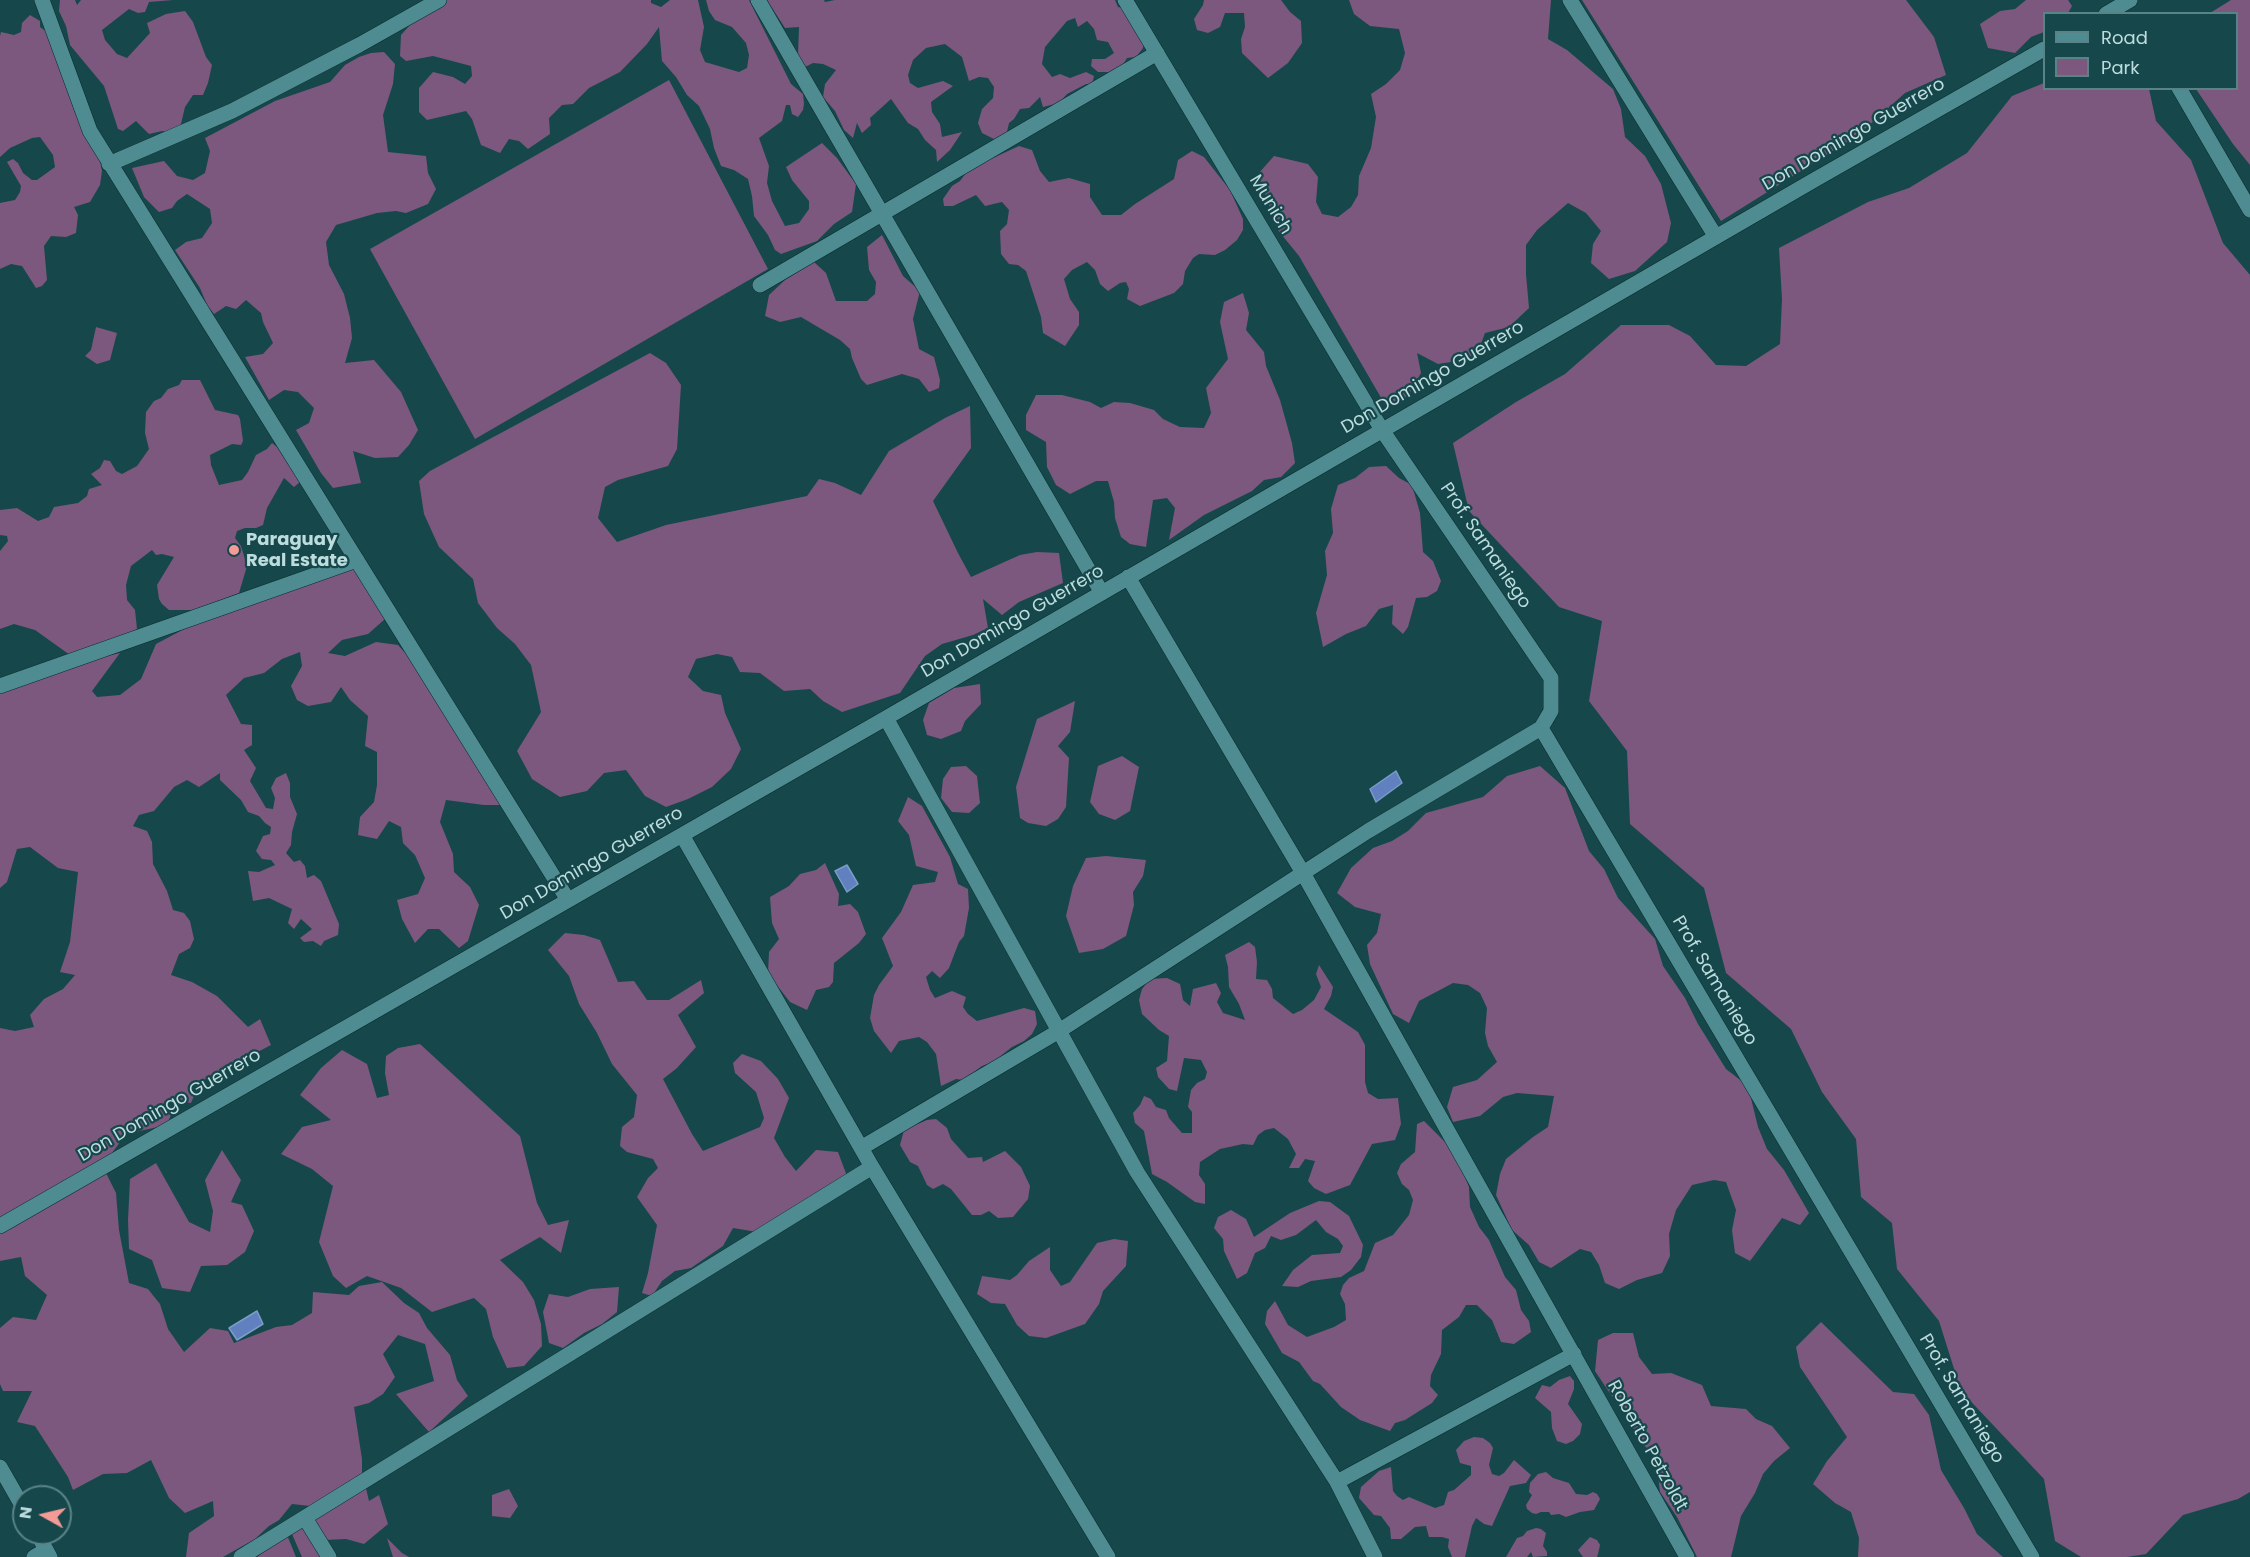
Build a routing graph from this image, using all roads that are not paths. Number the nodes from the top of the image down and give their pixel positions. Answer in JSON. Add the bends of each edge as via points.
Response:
{"nodes":[{"id":1,"x":42,"y":0,"type":"edge"},
{"id":2,"x":439,"y":0,"type":"edge"},
{"id":3,"x":758,"y":0,"type":"edge"},
{"id":4,"x":1125,"y":0,"type":"edge"},
{"id":5,"x":1570,"y":0,"type":"edge"},
{"id":6,"x":2130,"y":4,"type":"edge"},
{"id":7,"x":2111,"y":12,"type":"edge"},
{"id":8,"x":2043,"y":50,"type":"edge"},
{"id":9,"x":1157,"y":53,"type":"junction"},
{"id":10,"x":2180,"y":90,"type":"edge"},
{"id":11,"x":109,"y":164,"type":"junction"},
{"id":12,"x":2250,"y":210,"type":"edge"},
{"id":13,"x":881,"y":215,"type":"junction"},
{"id":14,"x":1716,"y":237,"type":"junction"},
{"id":15,"x":760,"y":285,"type":"dead end"},
{"id":16,"x":1382,"y":430,"type":"junction"},
{"id":17,"x":357,"y":560,"type":"junction"},
{"id":18,"x":1128,"y":578,"type":"junction"},
{"id":19,"x":1102,"y":593,"type":"junction"},
{"id":20,"x":0,"y":686,"type":"edge"},
{"id":21,"x":886,"y":718,"type":"junction"},
{"id":22,"x":1541,"y":728,"type":"junction"},
{"id":23,"x":682,"y":835,"type":"junction"},
{"id":24,"x":1303,"y":873,"type":"junction"},
{"id":25,"x":568,"y":900,"type":"junction"},
{"id":26,"x":1059,"y":1031,"type":"junction"},
{"id":27,"x":861,"y":1148,"type":"junction"},
{"id":28,"x":872,"y":1167,"type":"junction"},
{"id":29,"x":0,"y":1226,"type":"edge"},
{"id":30,"x":1574,"y":1354,"type":"junction"},
{"id":31,"x":0,"y":1467,"type":"edge"},
{"id":32,"x":1337,"y":1482,"type":"junction"},
{"id":33,"x":12,"y":1488,"type":"edge"},
{"id":34,"x":305,"y":1518,"type":"junction"},
{"id":35,"x":1684,"y":1556,"type":"edge"},
{"id":36,"x":241,"y":1557,"type":"edge"},
{"id":37,"x":329,"y":1557,"type":"edge"},
{"id":38,"x":1108,"y":1557,"type":"edge"},
{"id":39,"x":1375,"y":1557,"type":"edge"},
{"id":40,"x":2032,"y":1557,"type":"edge"}],
"edges":[{"from":1,"to":11,"type":"street","via":[[90,130]]},
{"from":2,"to":11,"type":"street","via":[[232,111]]},
{"from":3,"to":13,"type":"street"},
{"from":4,"to":9,"type":"street","name":"Munich"},
{"from":5,"to":14,"type":"street"},
{"from":6,"to":7,"type":"street"},
{"from":8,"to":14,"type":"street","name":"Don Domingo Guerrero"},
{"from":9,"to":13,"type":"street"},
{"from":9,"to":16,"type":"street","name":"Munich"},
{"from":10,"to":12,"type":"street"},
{"from":11,"to":17,"type":"street"},
{"from":13,"to":15,"type":"street"},
{"from":13,"to":19,"type":"street"},
{"from":14,"to":16,"type":"street","name":"Don Domingo Guerrero"},
{"from":16,"to":18,"type":"street","name":"Don Domingo Guerrero"},
{"from":16,"to":22,"type":"street","name":"Prof. Samaniego","via":[[1551,678],[1551,711]]},
{"from":17,"to":20,"type":"street"},
{"from":17,"to":25,"type":"street"},
{"from":18,"to":19,"type":"street","name":"Don Domingo Guerrero"},
{"from":18,"to":24,"type":"street","name":"Roberto Petzoldt"},
{"from":19,"to":21,"type":"street","name":"Don Domingo Guerrero"},
{"from":21,"to":23,"type":"street","name":"Don Domingo Guerrero"},
{"from":21,"to":26,"type":"street"},
{"from":22,"to":24,"type":"street"},
{"from":22,"to":40,"type":"street","name":"Prof. Samaniego"},
{"from":23,"to":25,"type":"street","name":"Don Domingo Guerrero"},
{"from":23,"to":27,"type":"street"},
{"from":24,"to":26,"type":"street"},
{"from":24,"to":30,"type":"street","name":"Roberto Petzoldt"},
{"from":25,"to":29,"type":"street","name":"Don Domingo Guerrero"},
{"from":26,"to":27,"type":"street"},
{"from":26,"to":32,"type":"street","via":[[1137,1173]]},
{"from":27,"to":28,"type":"street"},
{"from":28,"to":34,"type":"street"},
{"from":28,"to":38,"type":"street"},
{"from":30,"to":32,"type":"street"},
{"from":30,"to":35,"type":"street","name":"Roberto Petzoldt"},
{"from":31,"to":33,"type":"street"},
{"from":32,"to":39,"type":"street"},
{"from":34,"to":36,"type":"street"},
{"from":34,"to":37,"type":"street"}]}
